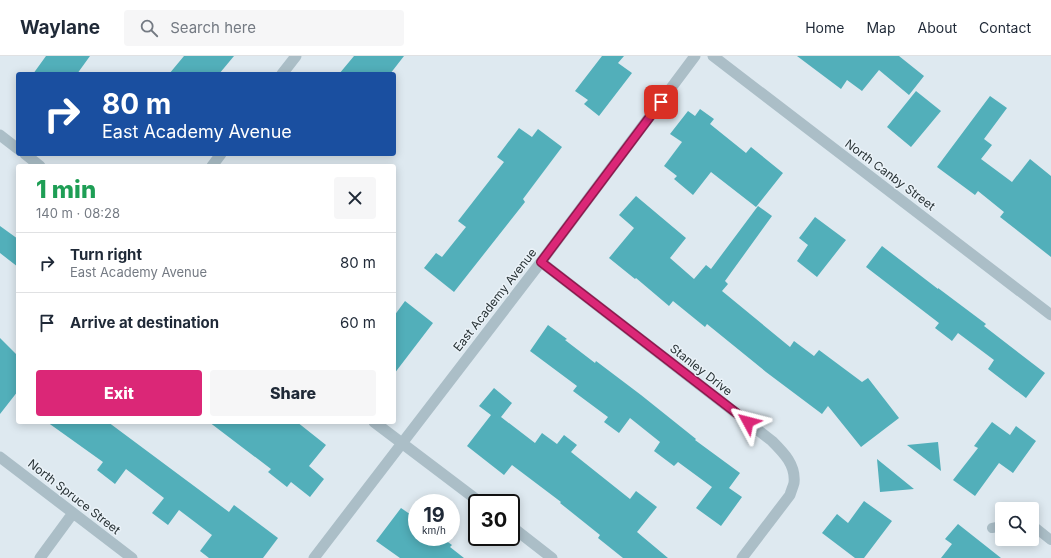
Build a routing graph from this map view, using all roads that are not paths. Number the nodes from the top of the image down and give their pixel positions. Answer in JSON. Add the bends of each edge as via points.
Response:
{"nodes":[{"id":1,"x":296,"y":56,"type":"edge"},
{"id":2,"x":695,"y":56,"type":"edge"},
{"id":3,"x":713,"y":56,"type":"edge"},
{"id":4,"x":284,"y":72,"type":"edge"},
{"id":5,"x":0,"y":135,"type":"edge"},
{"id":6,"x":16,"y":147,"type":"edge"},
{"id":7,"x":28,"y":156,"type":"edge"},
{"id":8,"x":38,"y":164,"type":"edge"},
{"id":9,"x":541,"y":262,"type":"junction"},
{"id":10,"x":1051,"y":315,"type":"edge"},
{"id":11,"x":377,"y":424,"type":"edge"},
{"id":12,"x":402,"y":443,"type":"junction"},
{"id":13,"x":0,"y":457,"type":"edge"},
{"id":14,"x":469,"y":494,"type":"edge"},
{"id":15,"x":73,"y":513,"type":"junction"},
{"id":16,"x":1039,"y":531,"type":"edge"},
{"id":17,"x":520,"y":533,"type":"edge"},
{"id":18,"x":1051,"y":540,"type":"edge"},
{"id":19,"x":40,"y":558,"type":"edge"},
{"id":20,"x":132,"y":558,"type":"edge"},
{"id":21,"x":314,"y":558,"type":"edge"},
{"id":22,"x":552,"y":558,"type":"edge"},
{"id":23,"x":742,"y":558,"type":"edge"}],
"edges":[{"from":1,"to":4,"type":"street"},
{"from":2,"to":9,"type":"street","name":"East Academy Avenue"},
{"from":3,"to":10,"type":"street","name":"North Canby Street"},
{"from":5,"to":6,"type":"street"},
{"from":7,"to":8,"type":"street"},
{"from":9,"to":12,"type":"street","name":"East Academy Avenue"},
{"from":9,"to":23,"type":"street","name":"Stanley Drive","via":[[772,441],[787,456],[794,470],[794,483],[790,495]]},
{"from":11,"to":12,"type":"street"},
{"from":12,"to":14,"type":"street"},
{"from":12,"to":21,"type":"street","name":"East Academy Avenue"},
{"from":13,"to":15,"type":"street","name":"North Spruce Street"},
{"from":15,"to":19,"type":"street"},
{"from":15,"to":20,"type":"street","name":"North Spruce Street"},
{"from":16,"to":18,"type":"lane"},
{"from":17,"to":22,"type":"street"}]}
